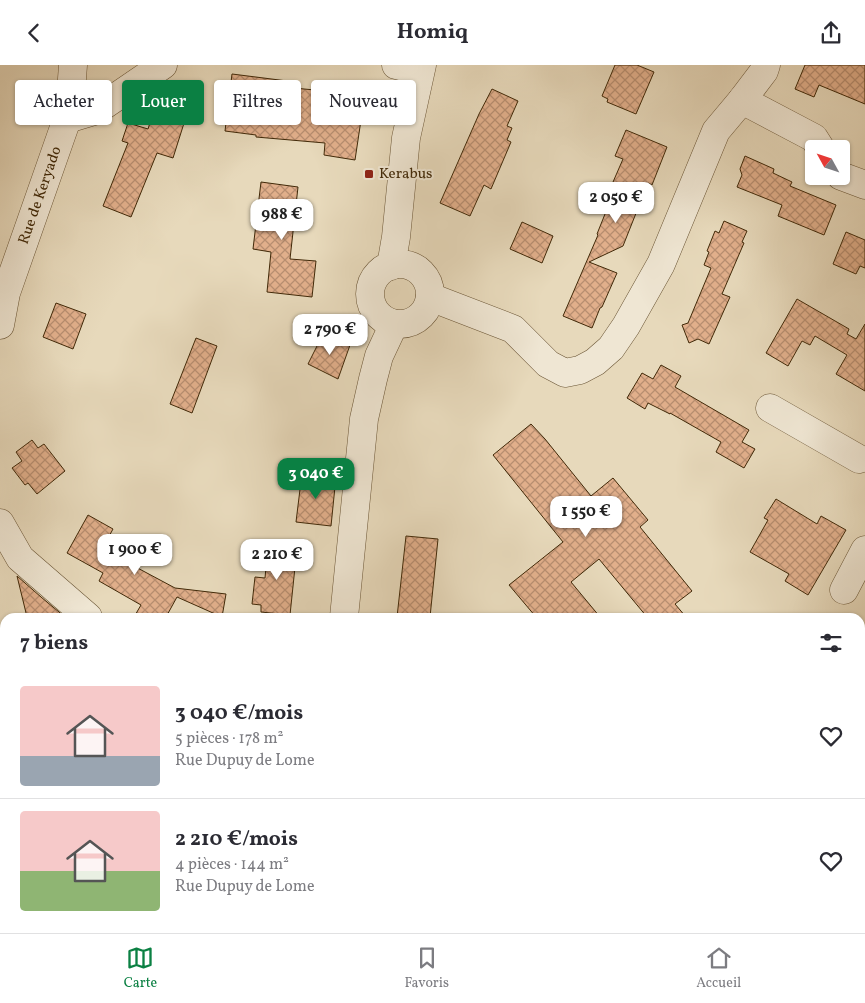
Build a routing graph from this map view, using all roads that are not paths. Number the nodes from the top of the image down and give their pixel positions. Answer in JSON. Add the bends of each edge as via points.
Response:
{"nodes":[{"id":1,"x":73,"y":65,"type":"edge"},
{"id":2,"x":163,"y":65,"type":"edge"},
{"id":3,"x":766,"y":65,"type":"edge"},
{"id":4,"x":413,"y":67,"type":"edge"},
{"id":5,"x":72,"y":80,"type":"edge"},
{"id":6,"x":112,"y":99,"type":"edge"},
{"id":7,"x":742,"y":100,"type":"junction"},
{"id":8,"x":65,"y":125,"type":"edge"},
{"id":9,"x":815,"y":140,"type":"edge"},
{"id":10,"x":850,"y":179,"type":"edge"},
{"id":11,"x":865,"y":185,"type":"edge"},
{"id":12,"x":391,"y":266,"type":"junction"},
{"id":13,"x":430,"y":297,"type":"junction"},
{"id":14,"x":394,"y":324,"type":"junction"},
{"id":15,"x":0,"y":325,"type":"edge"},
{"id":16,"x":770,"y":408,"type":"dead end"},
{"id":17,"x":863,"y":464,"type":"edge"},
{"id":18,"x":0,"y":523,"type":"edge"},
{"id":19,"x":865,"y":550,"type":"edge"},
{"id":20,"x":844,"y":590,"type":"dead end"},
{"id":21,"x":83,"y":613,"type":"edge"},
{"id":22,"x":344,"y":613,"type":"edge"}],
"edges":[{"from":1,"to":5,"type":"street","name":"Rue de Keryado"},
{"from":2,"to":6,"type":"street"},
{"from":3,"to":7,"type":"street"},
{"from":4,"to":12,"type":"street"},
{"from":7,"to":9,"type":"street"},
{"from":7,"to":13,"type":"street","via":[[716,131],[661,264],[626,326],[611,348],[596,362],[566,373],[548,364],[513,329]]},
{"from":8,"to":15,"type":"street","name":"Rue de Keryado","via":[[6,293]]},
{"from":10,"to":11,"type":"street"},
{"from":12,"to":13,"type":"street","via":[[401,264],[419,271],[426,279]]},
{"from":12,"to":14,"type":"street","via":[[375,277],[370,296],[377,314]]},
{"from":13,"to":14,"type":"street","via":[[418,319],[404,325]]},
{"from":14,"to":22,"type":"street","via":[[379,356],[364,419]]},
{"from":16,"to":17,"type":"street"},
{"from":18,"to":21,"type":"street","via":[[20,558]]},
{"from":19,"to":20,"type":"street"}]}
